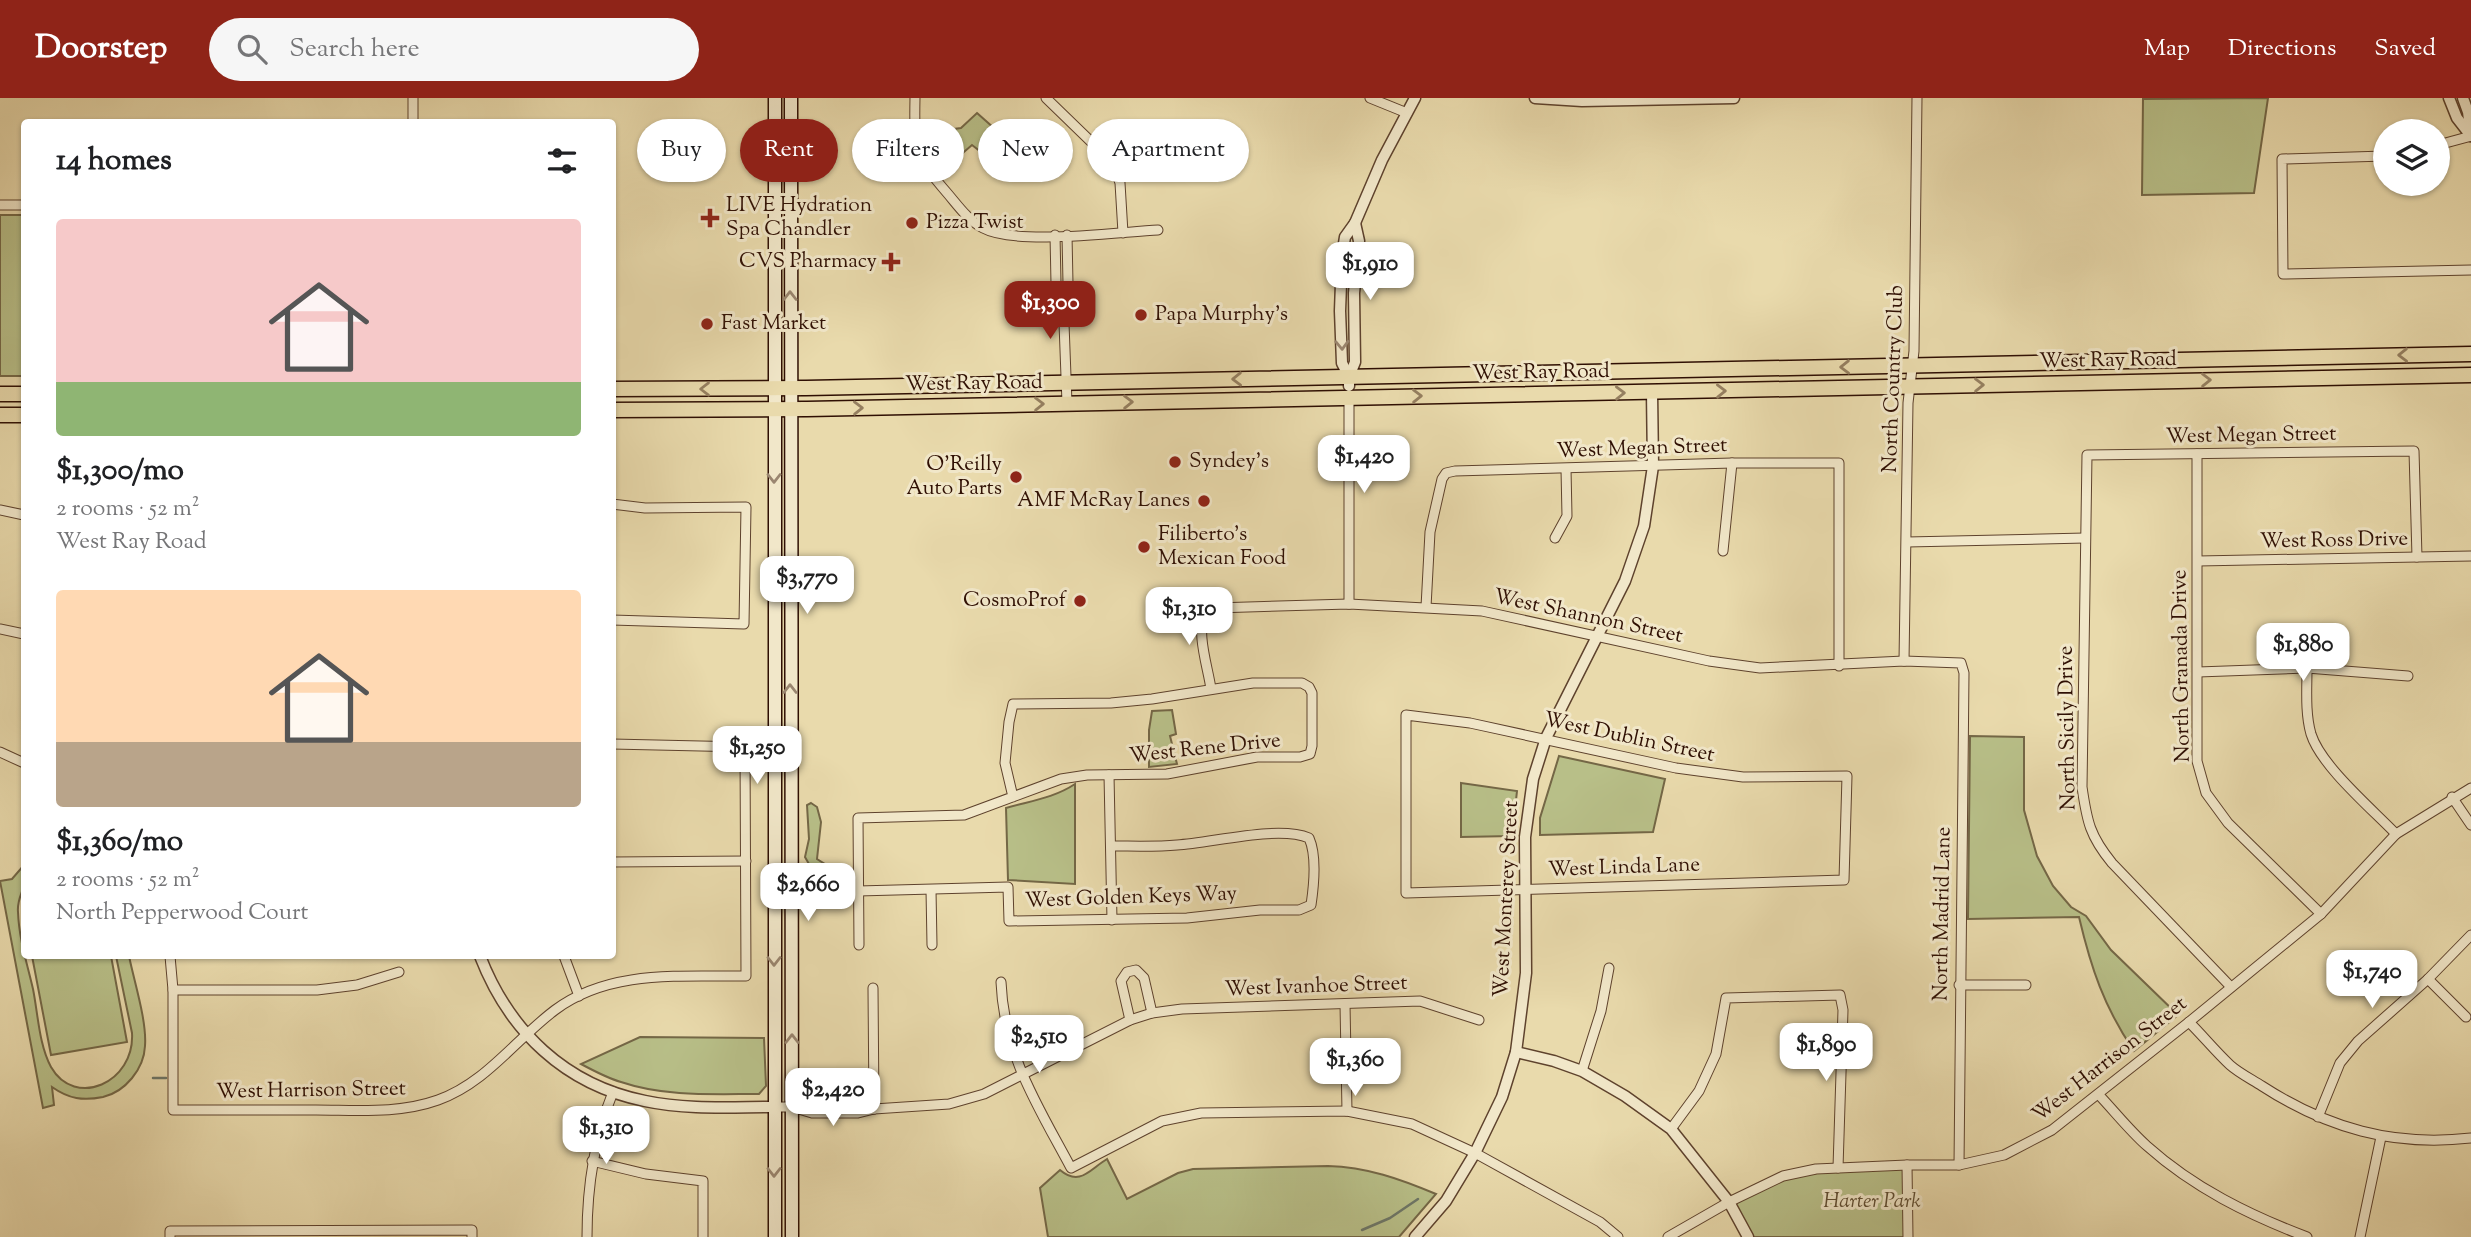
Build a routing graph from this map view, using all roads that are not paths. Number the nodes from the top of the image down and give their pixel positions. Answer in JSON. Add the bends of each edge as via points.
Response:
{"nodes":[{"id":1,"x":413,"y":98,"type":"edge"},
{"id":2,"x":775,"y":98,"type":"edge"},
{"id":3,"x":791,"y":98,"type":"edge"},
{"id":4,"x":915,"y":98,"type":"edge"},
{"id":5,"x":1046,"y":98,"type":"edge"},
{"id":6,"x":1370,"y":98,"type":"edge"},
{"id":7,"x":1415,"y":98,"type":"edge"},
{"id":8,"x":1535,"y":98,"type":"edge"},
{"id":9,"x":1734,"y":98,"type":"edge"},
{"id":10,"x":1917,"y":98,"type":"edge"},
{"id":11,"x":2449,"y":98,"type":"edge"},
{"id":12,"x":2463,"y":98,"type":"edge"},
{"id":13,"x":1407,"y":113,"type":"junction"},
{"id":14,"x":413,"y":119,"type":"edge"},
{"id":15,"x":2471,"y":137,"type":"edge"},
{"id":16,"x":2450,"y":142,"type":"edge"},
{"id":17,"x":2373,"y":156,"type":"edge"},
{"id":18,"x":0,"y":205,"type":"edge"},
{"id":19,"x":21,"y":205,"type":"edge"},
{"id":20,"x":1158,"y":230,"type":"dead end"},
{"id":21,"x":1123,"y":233,"type":"junction"},
{"id":22,"x":1055,"y":235,"type":"junction"},
{"id":23,"x":1067,"y":235,"type":"junction"},
{"id":24,"x":2471,"y":270,"type":"edge"},
{"id":25,"x":1063,"y":298,"type":"junction"},
{"id":26,"x":2471,"y":354,"type":"edge"},
{"id":27,"x":1913,"y":366,"type":"junction"},
{"id":28,"x":2471,"y":375,"type":"edge"},
{"id":29,"x":1066,"y":383,"type":"junction"},
{"id":30,"x":1910,"y":386,"type":"junction"},
{"id":31,"x":1349,"y":387,"type":"junction"},
{"id":32,"x":774,"y":388,"type":"junction"},
{"id":33,"x":789,"y":388,"type":"junction"},
{"id":34,"x":616,"y":389,"type":"edge"},
{"id":35,"x":1653,"y":392,"type":"junction"},
{"id":36,"x":0,"y":394,"type":"edge"},
{"id":37,"x":21,"y":394,"type":"edge"},
{"id":38,"x":1067,"y":403,"type":"junction"},
{"id":39,"x":790,"y":409,"type":"junction"},
{"id":40,"x":616,"y":410,"type":"edge"},
{"id":41,"x":774,"y":410,"type":"junction"},
{"id":42,"x":0,"y":415,"type":"edge"},
{"id":43,"x":21,"y":415,"type":"edge"},
{"id":44,"x":2197,"y":454,"type":"junction"},
{"id":45,"x":2087,"y":455,"type":"joint"},
{"id":46,"x":1732,"y":463,"type":"junction"},
{"id":47,"x":1653,"y":466,"type":"junction"},
{"id":48,"x":1566,"y":469,"type":"junction"},
{"id":49,"x":616,"y":504,"type":"edge"},
{"id":50,"x":0,"y":510,"type":"edge"},
{"id":51,"x":21,"y":514,"type":"edge"},
{"id":52,"x":1555,"y":538,"type":"dead end"},
{"id":53,"x":2085,"y":538,"type":"junction"},
{"id":54,"x":1907,"y":542,"type":"junction"},
{"id":55,"x":1723,"y":551,"type":"dead end"},
{"id":56,"x":2471,"y":556,"type":"edge"},
{"id":57,"x":2417,"y":557,"type":"junction"},
{"id":58,"x":2198,"y":561,"type":"junction"},
{"id":59,"x":1349,"y":604,"type":"junction"},
{"id":60,"x":1426,"y":607,"type":"junction"},
{"id":61,"x":616,"y":620,"type":"edge"},
{"id":62,"x":0,"y":629,"type":"edge"},
{"id":63,"x":21,"y":633,"type":"edge"},
{"id":64,"x":1596,"y":638,"type":"junction"},
{"id":65,"x":1904,"y":662,"type":"junction"},
{"id":66,"x":1961,"y":663,"type":"joint"},
{"id":67,"x":1839,"y":666,"type":"junction"},
{"id":68,"x":2307,"y":668,"type":"junction"},
{"id":69,"x":2198,"y":671,"type":"junction"},
{"id":70,"x":2407,"y":676,"type":"dead end"},
{"id":71,"x":1211,"y":689,"type":"junction"},
{"id":72,"x":1546,"y":738,"type":"junction"},
{"id":73,"x":616,"y":744,"type":"edge"},
{"id":74,"x":0,"y":752,"type":"edge"},
{"id":75,"x":21,"y":762,"type":"edge"},
{"id":76,"x":1109,"y":775,"type":"junction"},
{"id":77,"x":2471,"y":788,"type":"edge"},
{"id":78,"x":1013,"y":797,"type":"junction"},
{"id":79,"x":2452,"y":797,"type":"junction"},
{"id":80,"x":2471,"y":825,"type":"edge"},
{"id":81,"x":2396,"y":834,"type":"junction"},
{"id":82,"x":1111,"y":846,"type":"junction"},
{"id":83,"x":746,"y":861,"type":"junction"},
{"id":84,"x":616,"y":862,"type":"edge"},
{"id":85,"x":1844,"y":880,"type":"joint"},
{"id":86,"x":1525,"y":889,"type":"junction"},
{"id":87,"x":931,"y":890,"type":"junction"},
{"id":88,"x":858,"y":891,"type":"junction"},
{"id":89,"x":794,"y":892,"type":"junction"},
{"id":90,"x":1406,"y":893,"type":"joint"},
{"id":91,"x":2321,"y":914,"type":"junction"},
{"id":92,"x":1112,"y":920,"type":"junction"},
{"id":93,"x":2471,"y":935,"type":"edge"},
{"id":94,"x":932,"y":944,"type":"dead end"},
{"id":95,"x":859,"y":946,"type":"dead end"},
{"id":96,"x":170,"y":959,"type":"edge"},
{"id":97,"x":481,"y":959,"type":"edge"},
{"id":98,"x":565,"y":959,"type":"edge"},
{"id":99,"x":1609,"y":968,"type":"dead end"},
{"id":100,"x":399,"y":972,"type":"dead end"},
{"id":101,"x":2428,"y":979,"type":"junction"},
{"id":102,"x":1001,"y":982,"type":"dead end"},
{"id":103,"x":1959,"y":985,"type":"junction"},
{"id":104,"x":2026,"y":985,"type":"dead end"},
{"id":105,"x":2231,"y":987,"type":"junction"},
{"id":106,"x":873,"y":988,"type":"dead end"},
{"id":107,"x":173,"y":990,"type":"junction"},
{"id":108,"x":579,"y":996,"type":"junction"},
{"id":109,"x":1345,"y":1004,"type":"junction"},
{"id":110,"x":1152,"y":1013,"type":"junction"},
{"id":111,"x":2466,"y":1017,"type":"dead end"},
{"id":112,"x":1130,"y":1020,"type":"junction"},
{"id":113,"x":1479,"y":1020,"type":"dead end"},
{"id":114,"x":2189,"y":1022,"type":"junction"},
{"id":115,"x":527,"y":1035,"type":"junction"},
{"id":116,"x":1516,"y":1052,"type":"junction"},
{"id":117,"x":1582,"y":1071,"type":"junction"},
{"id":118,"x":1022,"y":1075,"type":"junction"},
{"id":119,"x":613,"y":1092,"type":"junction"},
{"id":120,"x":2099,"y":1095,"type":"junction"},
{"id":121,"x":774,"y":1107,"type":"junction"},
{"id":122,"x":792,"y":1107,"type":"junction"},
{"id":123,"x":874,"y":1109,"type":"junction"},
{"id":124,"x":1347,"y":1111,"type":"junction"},
{"id":125,"x":2318,"y":1117,"type":"junction"},
{"id":126,"x":1671,"y":1129,"type":"junction"},
{"id":127,"x":2381,"y":1137,"type":"junction"},
{"id":128,"x":2471,"y":1138,"type":"edge"},
{"id":129,"x":1475,"y":1153,"type":"junction"},
{"id":130,"x":592,"y":1161,"type":"junction"},
{"id":131,"x":1908,"y":1165,"type":"junction"},
{"id":132,"x":1959,"y":1166,"type":"junction"},
{"id":133,"x":1838,"y":1168,"type":"junction"},
{"id":134,"x":1729,"y":1202,"type":"junction"},
{"id":135,"x":170,"y":1234,"type":"edge"},
{"id":136,"x":472,"y":1234,"type":"edge"},
{"id":137,"x":587,"y":1237,"type":"edge"},
{"id":138,"x":703,"y":1237,"type":"edge"},
{"id":139,"x":775,"y":1237,"type":"edge"},
{"id":140,"x":792,"y":1237,"type":"edge"},
{"id":141,"x":1416,"y":1237,"type":"edge"},
{"id":142,"x":1618,"y":1237,"type":"edge"},
{"id":143,"x":1668,"y":1237,"type":"edge"},
{"id":144,"x":1748,"y":1237,"type":"edge"},
{"id":145,"x":1908,"y":1237,"type":"edge"},
{"id":146,"x":2307,"y":1237,"type":"edge"},
{"id":147,"x":2360,"y":1237,"type":"edge"}],
"edges":[{"from":1,"to":14,"type":"street"},
{"from":2,"to":32,"type":"main road"},
{"from":33,"to":3,"type":"main road","one_way":true},
{"from":4,"to":22,"type":"street","via":[[918,155],[966,215],[982,227],[1006,235]]},
{"from":5,"to":21,"type":"street","via":[[1113,163],[1120,183]]},
{"from":6,"to":13,"type":"street"},
{"from":7,"to":13,"type":"street"},
{"from":8,"to":9,"type":"street"},
{"from":10,"to":27,"type":"street","name":"North Country Club"},
{"from":11,"to":15,"type":"street"},
{"from":12,"to":15,"type":"street"},
{"from":13,"to":31,"type":"street","via":[[1355,223],[1359,241],[1354,283],[1355,362]]},
{"from":15,"to":16,"type":"street"},
{"from":17,"to":24,"type":"street","via":[[2282,159],[2283,274]]},
{"from":18,"to":19,"type":"street"},
{"from":20,"to":21,"type":"street"},
{"from":21,"to":23,"type":"street"},
{"from":22,"to":23,"type":"street"},
{"from":22,"to":25,"type":"street","via":[[1056,283]]},
{"from":23,"to":25,"type":"street","via":[[1068,283]]},
{"from":25,"to":29,"type":"street"},
{"from":26,"to":27,"type":"main road","name":"West Ray Road","one_way":true},
{"from":27,"to":30,"type":"street","name":"North Country Club"},
{"from":27,"to":31,"type":"main road","name":"West Ray Road","one_way":true},
{"from":30,"to":28,"type":"main road","name":"West Ray Road","one_way":true},
{"from":31,"to":29,"type":"main road","name":"West Ray Road","one_way":true},
{"from":29,"to":33,"type":"main road","name":"West Ray Road"},
{"from":29,"to":38,"type":"street"},
{"from":35,"to":30,"type":"main road","name":"West Ray Road","one_way":true},
{"from":30,"to":54,"type":"street","name":"North Country Club"},
{"from":31,"to":35,"type":"main road","name":"West Ray Road","one_way":true},
{"from":38,"to":31,"type":"main road","name":"West Ray Road","one_way":true},
{"from":31,"to":59,"type":"street"},
{"from":32,"to":33,"type":"main road","name":"West Ray Road"},
{"from":32,"to":34,"type":"main road","name":"West Ray Road","one_way":true},
{"from":32,"to":41,"type":"main road"},
{"from":33,"to":39,"type":"main road"},
{"from":35,"to":47,"type":"street","name":"West Monterey Street"},
{"from":36,"to":37,"type":"main road"},
{"from":39,"to":38,"type":"main road","name":"West Ray Road","one_way":true},
{"from":39,"to":41,"type":"main road","name":"West Ray Road"},
{"from":89,"to":39,"type":"main road","one_way":true},
{"from":40,"to":41,"type":"main road","name":"West Ray Road"},
{"from":41,"to":121,"type":"main road","one_way":true},
{"from":42,"to":43,"type":"main road"},
{"from":44,"to":45,"type":"street","name":"West Megan Street"},
{"from":44,"to":57,"type":"street","name":"West Megan Street","via":[[2414,451]]},
{"from":44,"to":58,"type":"street","name":"North Granada Drive"},
{"from":45,"to":53,"type":"street","name":"North Sicily Drive"},
{"from":46,"to":47,"type":"street","name":"West Megan Street"},
{"from":46,"to":55,"type":"street"},
{"from":46,"to":67,"type":"street","name":"West Megan Street","via":[[1839,463]]},
{"from":47,"to":48,"type":"street","name":"West Megan Street"},
{"from":47,"to":64,"type":"street","name":"West Monterey Street","via":[[1641,537]]},
{"from":48,"to":52,"type":"street","via":[[1567,516]]},
{"from":48,"to":60,"type":"street","name":"West Megan Street","via":[[1446,473],[1430,532]]},
{"from":49,"to":61,"type":"street","via":[[645,508],[746,507],[744,624]]},
{"from":50,"to":51,"type":"street"},
{"from":53,"to":54,"type":"street"},
{"from":53,"to":105,"type":"street","name":"North Sicily Drive","via":[[2082,787],[2086,820],[2096,844],[2112,863]]},
{"from":54,"to":65,"type":"street","name":"North Country Club"},
{"from":56,"to":57,"type":"street","name":"West Ross Drive"},
{"from":57,"to":58,"type":"street","name":"West Ross Drive"},
{"from":58,"to":69,"type":"street","name":"North Granada Drive"},
{"from":59,"to":60,"type":"street","name":"West Shannon Street"},
{"from":59,"to":71,"type":"street","name":"West Shannon Street","via":[[1206,611],[1202,637]]},
{"from":60,"to":64,"type":"street","name":"West Shannon Street","via":[[1482,611]]},
{"from":62,"to":63,"type":"street"},
{"from":64,"to":67,"type":"street","name":"West Shannon Street","via":[[1760,668]]},
{"from":64,"to":72,"type":"street","name":"West Monterey Street"},
{"from":65,"to":66,"type":"street","name":"West Shannon Street"},
{"from":65,"to":67,"type":"street","name":"West Shannon Street"},
{"from":66,"to":103,"type":"street","name":"North Madrid Lane"},
{"from":68,"to":69,"type":"street"},
{"from":68,"to":70,"type":"street"},
{"from":68,"to":81,"type":"street","via":[[2308,714],[2324,758]]},
{"from":69,"to":91,"type":"street","name":"North Granada Drive","via":[[2197,761],[2206,793],[2228,823]]},
{"from":71,"to":76,"type":"street","name":"West Rene Drive","via":[[1253,682],[1309,687],[1310,754],[1258,757],[1167,774]]},
{"from":71,"to":78,"type":"street","via":[[1111,703],[1013,704],[1005,763]]},
{"from":72,"to":85,"type":"street","name":"West Dublin Street","via":[[1676,768],[1743,777],[1847,776]]},
{"from":72,"to":86,"type":"street","name":"West Monterey Street","via":[[1532,779]]},
{"from":72,"to":90,"type":"street","name":"West Dublin Street","via":[[1406,715]]},
{"from":73,"to":83,"type":"street","via":[[745,747]]},
{"from":74,"to":75,"type":"street"},
{"from":76,"to":78,"type":"street","name":"West Rene Drive","via":[[1061,779]]},
{"from":76,"to":82,"type":"street"},
{"from":77,"to":79,"type":"street","name":"West Harrison Street"},
{"from":78,"to":88,"type":"street","name":"West Rene Drive","via":[[964,815],[858,818]]},
{"from":79,"to":80,"type":"street"},
{"from":79,"to":81,"type":"street","name":"West Harrison Street"},
{"from":81,"to":91,"type":"street","name":"West Harrison Street"},
{"from":82,"to":92,"type":"street"},
{"from":82,"to":92,"type":"street","name":"West Golden Keys Way","via":[[1300,835],[1309,838],[1312,846],[1313,893],[1311,905],[1299,910]]},
{"from":83,"to":84,"type":"street"},
{"from":83,"to":108,"type":"street","name":"West Harrison Street","via":[[746,976],[636,979]]},
{"from":85,"to":86,"type":"street","name":"West Linda Lane"},
{"from":86,"to":90,"type":"street","name":"West Linda Lane"},
{"from":86,"to":116,"type":"street","name":"West Monterey Street","via":[[1526,973]]},
{"from":87,"to":88,"type":"street","name":"West Golden Keys Way"},
{"from":87,"to":92,"type":"street","name":"West Golden Keys Way","via":[[1008,887],[1009,921]]},
{"from":87,"to":94,"type":"street"},
{"from":88,"to":89,"type":"street","name":"West Golden Keys Way","via":[[844,886],[806,887]]},
{"from":88,"to":95,"type":"street"},
{"from":122,"to":89,"type":"main road","one_way":true},
{"from":91,"to":105,"type":"street","name":"West Harrison Street"},
{"from":93,"to":101,"type":"street"},
{"from":96,"to":107,"type":"street"},
{"from":97,"to":115,"type":"street","via":[[508,1011]]},
{"from":98,"to":108,"type":"street"},
{"from":99,"to":117,"type":"street"},
{"from":100,"to":107,"type":"street","via":[[357,985],[317,990]]},
{"from":101,"to":111,"type":"street"},
{"from":101,"to":125,"type":"street","via":[[2340,1063]]},
{"from":102,"to":118,"type":"street","via":[[1007,1032]]},
{"from":103,"to":104,"type":"street"},
{"from":103,"to":132,"type":"street","name":"North Madrid Lane"},
{"from":105,"to":114,"type":"street","name":"West Harrison Street"},
{"from":106,"to":123,"type":"street"},
{"from":107,"to":115,"type":"street","name":"West Harrison Street","via":[[173,1110],[377,1111],[414,1107],[472,1083]]},
{"from":108,"to":115,"type":"street","name":"West Harrison Street"},
{"from":109,"to":110,"type":"street","name":"West Ivanhoe Street"},
{"from":109,"to":113,"type":"street","name":"West Ivanhoe Street","via":[[1419,1001]]},
{"from":109,"to":124,"type":"street"},
{"from":110,"to":112,"type":"street","name":"West Ivanhoe Street"},
{"from":110,"to":112,"type":"street","via":[[1144,978],[1136,970],[1127,972],[1121,981]]},
{"from":112,"to":118,"type":"street","name":"West Ivanhoe Street"},
{"from":114,"to":120,"type":"street","name":"West Harrison Street"},
{"from":114,"to":125,"type":"street","via":[[2232,1067]]},
{"from":115,"to":119,"type":"street","via":[[567,1070]]},
{"from":116,"to":117,"type":"street"},
{"from":116,"to":129,"type":"street","name":"West Monterey Street","via":[[1502,1097]]},
{"from":117,"to":126,"type":"street"},
{"from":118,"to":123,"type":"street","name":"West Ivanhoe Street","via":[[960,1102]]},
{"from":118,"to":124,"type":"street","via":[[1072,1168],[1162,1121],[1201,1112]]},
{"from":119,"to":121,"type":"street","via":[[670,1105]]},
{"from":119,"to":130,"type":"street"},
{"from":120,"to":132,"type":"street","name":"West Harrison Street","via":[[2052,1130],[2004,1155]]},
{"from":120,"to":146,"type":"street","via":[[2147,1146],[2202,1188],[2255,1217]]},
{"from":121,"to":122,"type":"street","name":"West Ivanhoe Street"},
{"from":121,"to":139,"type":"main road","one_way":true},
{"from":122,"to":123,"type":"street","name":"West Ivanhoe Street","via":[[858,1102]]},
{"from":122,"to":140,"type":"main road"},
{"from":124,"to":129,"type":"street","via":[[1412,1124]]},
{"from":125,"to":127,"type":"street"},
{"from":126,"to":133,"type":"street","via":[[1699,1091],[1716,1054],[1726,998],[1840,995]]},
{"from":126,"to":134,"type":"street"},
{"from":127,"to":128,"type":"street"},
{"from":127,"to":147,"type":"street"},
{"from":129,"to":141,"type":"street","name":"West Monterey Street"},
{"from":129,"to":142,"type":"street","via":[[1600,1222]]},
{"from":130,"to":137,"type":"street"},
{"from":130,"to":138,"type":"street","via":[[703,1181]]},
{"from":131,"to":132,"type":"street","name":"West Harrison Street"},
{"from":131,"to":133,"type":"street","name":"West Harrison Street"},
{"from":131,"to":145,"type":"street"},
{"from":133,"to":134,"type":"street","name":"West Harrison Street","via":[[1783,1176]]},
{"from":134,"to":143,"type":"street","name":"West Harrison Street"},
{"from":134,"to":144,"type":"street"},
{"from":135,"to":136,"type":"street"}]}
